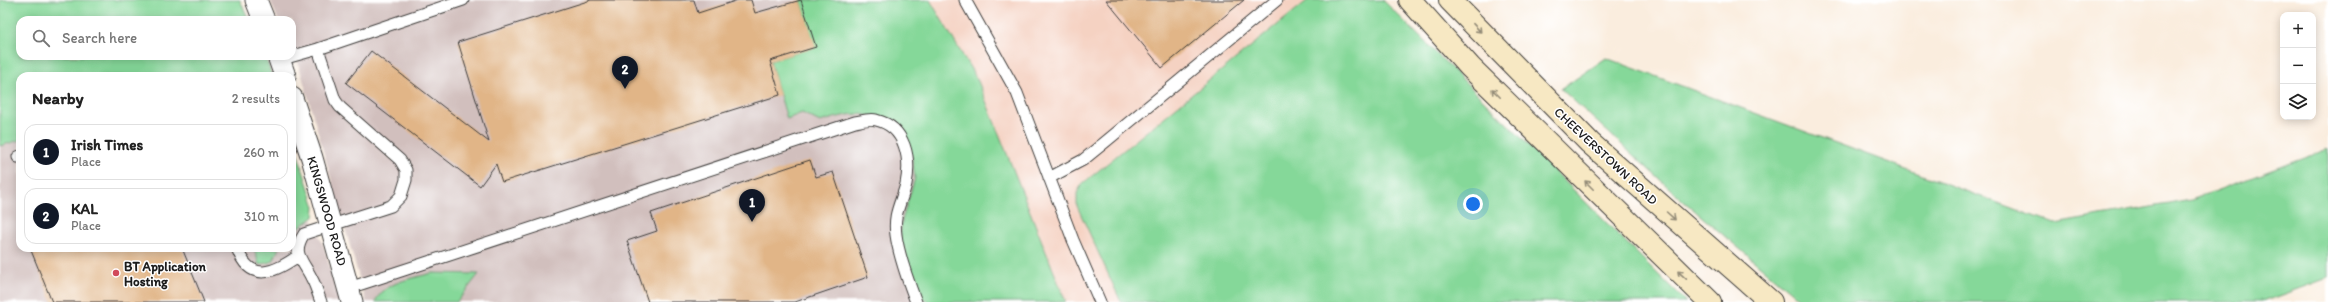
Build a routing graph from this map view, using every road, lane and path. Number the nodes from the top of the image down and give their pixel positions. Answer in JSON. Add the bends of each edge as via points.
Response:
{"nodes":[{"id":1,"x":256,"y":0,"type":"edge"},
{"id":2,"x":463,"y":0,"type":"edge"},
{"id":3,"x":965,"y":0,"type":"edge"},
{"id":4,"x":1277,"y":0,"type":"edge"},
{"id":5,"x":1410,"y":0,"type":"edge"},
{"id":6,"x":1450,"y":0,"type":"edge"},
{"id":7,"x":262,"y":16,"type":"edge"},
{"id":8,"x":318,"y":49,"type":"junction"},
{"id":9,"x":296,"y":58,"type":"edge"},
{"id":10,"x":291,"y":60,"type":"edge"},
{"id":11,"x":281,"y":64,"type":"edge"},
{"id":12,"x":296,"y":111,"type":"edge"},
{"id":13,"x":1049,"y":178,"type":"junction"},
{"id":14,"x":332,"y":224,"type":"junction"},
{"id":15,"x":238,"y":252,"type":"edge"},
{"id":16,"x":298,"y":256,"type":"junction"},
{"id":17,"x":351,"y":295,"type":"edge"},
{"id":18,"x":321,"y":302,"type":"edge"},
{"id":19,"x":916,"y":302,"type":"edge"},
{"id":20,"x":1100,"y":302,"type":"edge"},
{"id":21,"x":1710,"y":302,"type":"edge"},
{"id":22,"x":1771,"y":302,"type":"edge"}],
"edges":[{"from":1,"to":7,"type":"street"},
{"from":2,"to":8,"type":"lane"},
{"from":3,"to":13,"type":"lane","via":[[1017,93]]},
{"from":4,"to":13,"type":"lane","via":[[1083,160]]},
{"from":21,"to":5,"type":"main road","one_way":true,"via":[[1470,67]]},
{"from":6,"to":22,"type":"main road","name":"CHEEVERSTOWN ROAD","one_way":true,"via":[[1590,143]]},
{"from":8,"to":9,"type":"lane"},
{"from":8,"to":14,"type":"lane","via":[[331,92],[340,108],[390,149],[406,170],[404,191],[391,206]]},
{"from":10,"to":11,"type":"lane"},
{"from":12,"to":14,"type":"street","name":"KINGSWOOD ROAD"},
{"from":13,"to":20,"type":"lane"},
{"from":14,"to":16,"type":"lane","via":[[304,234],[298,244]]},
{"from":14,"to":17,"type":"street","name":"KINGSWOOD ROAD"},
{"from":15,"to":16,"type":"lane","via":[[252,270],[266,273],[282,267]]},
{"from":16,"to":18,"type":"lane","via":[[312,279]]},
{"from":17,"to":19,"type":"lane","via":[[855,122],[876,120],[897,130],[905,146],[908,166],[905,186],[896,210],[896,234]]}]}
